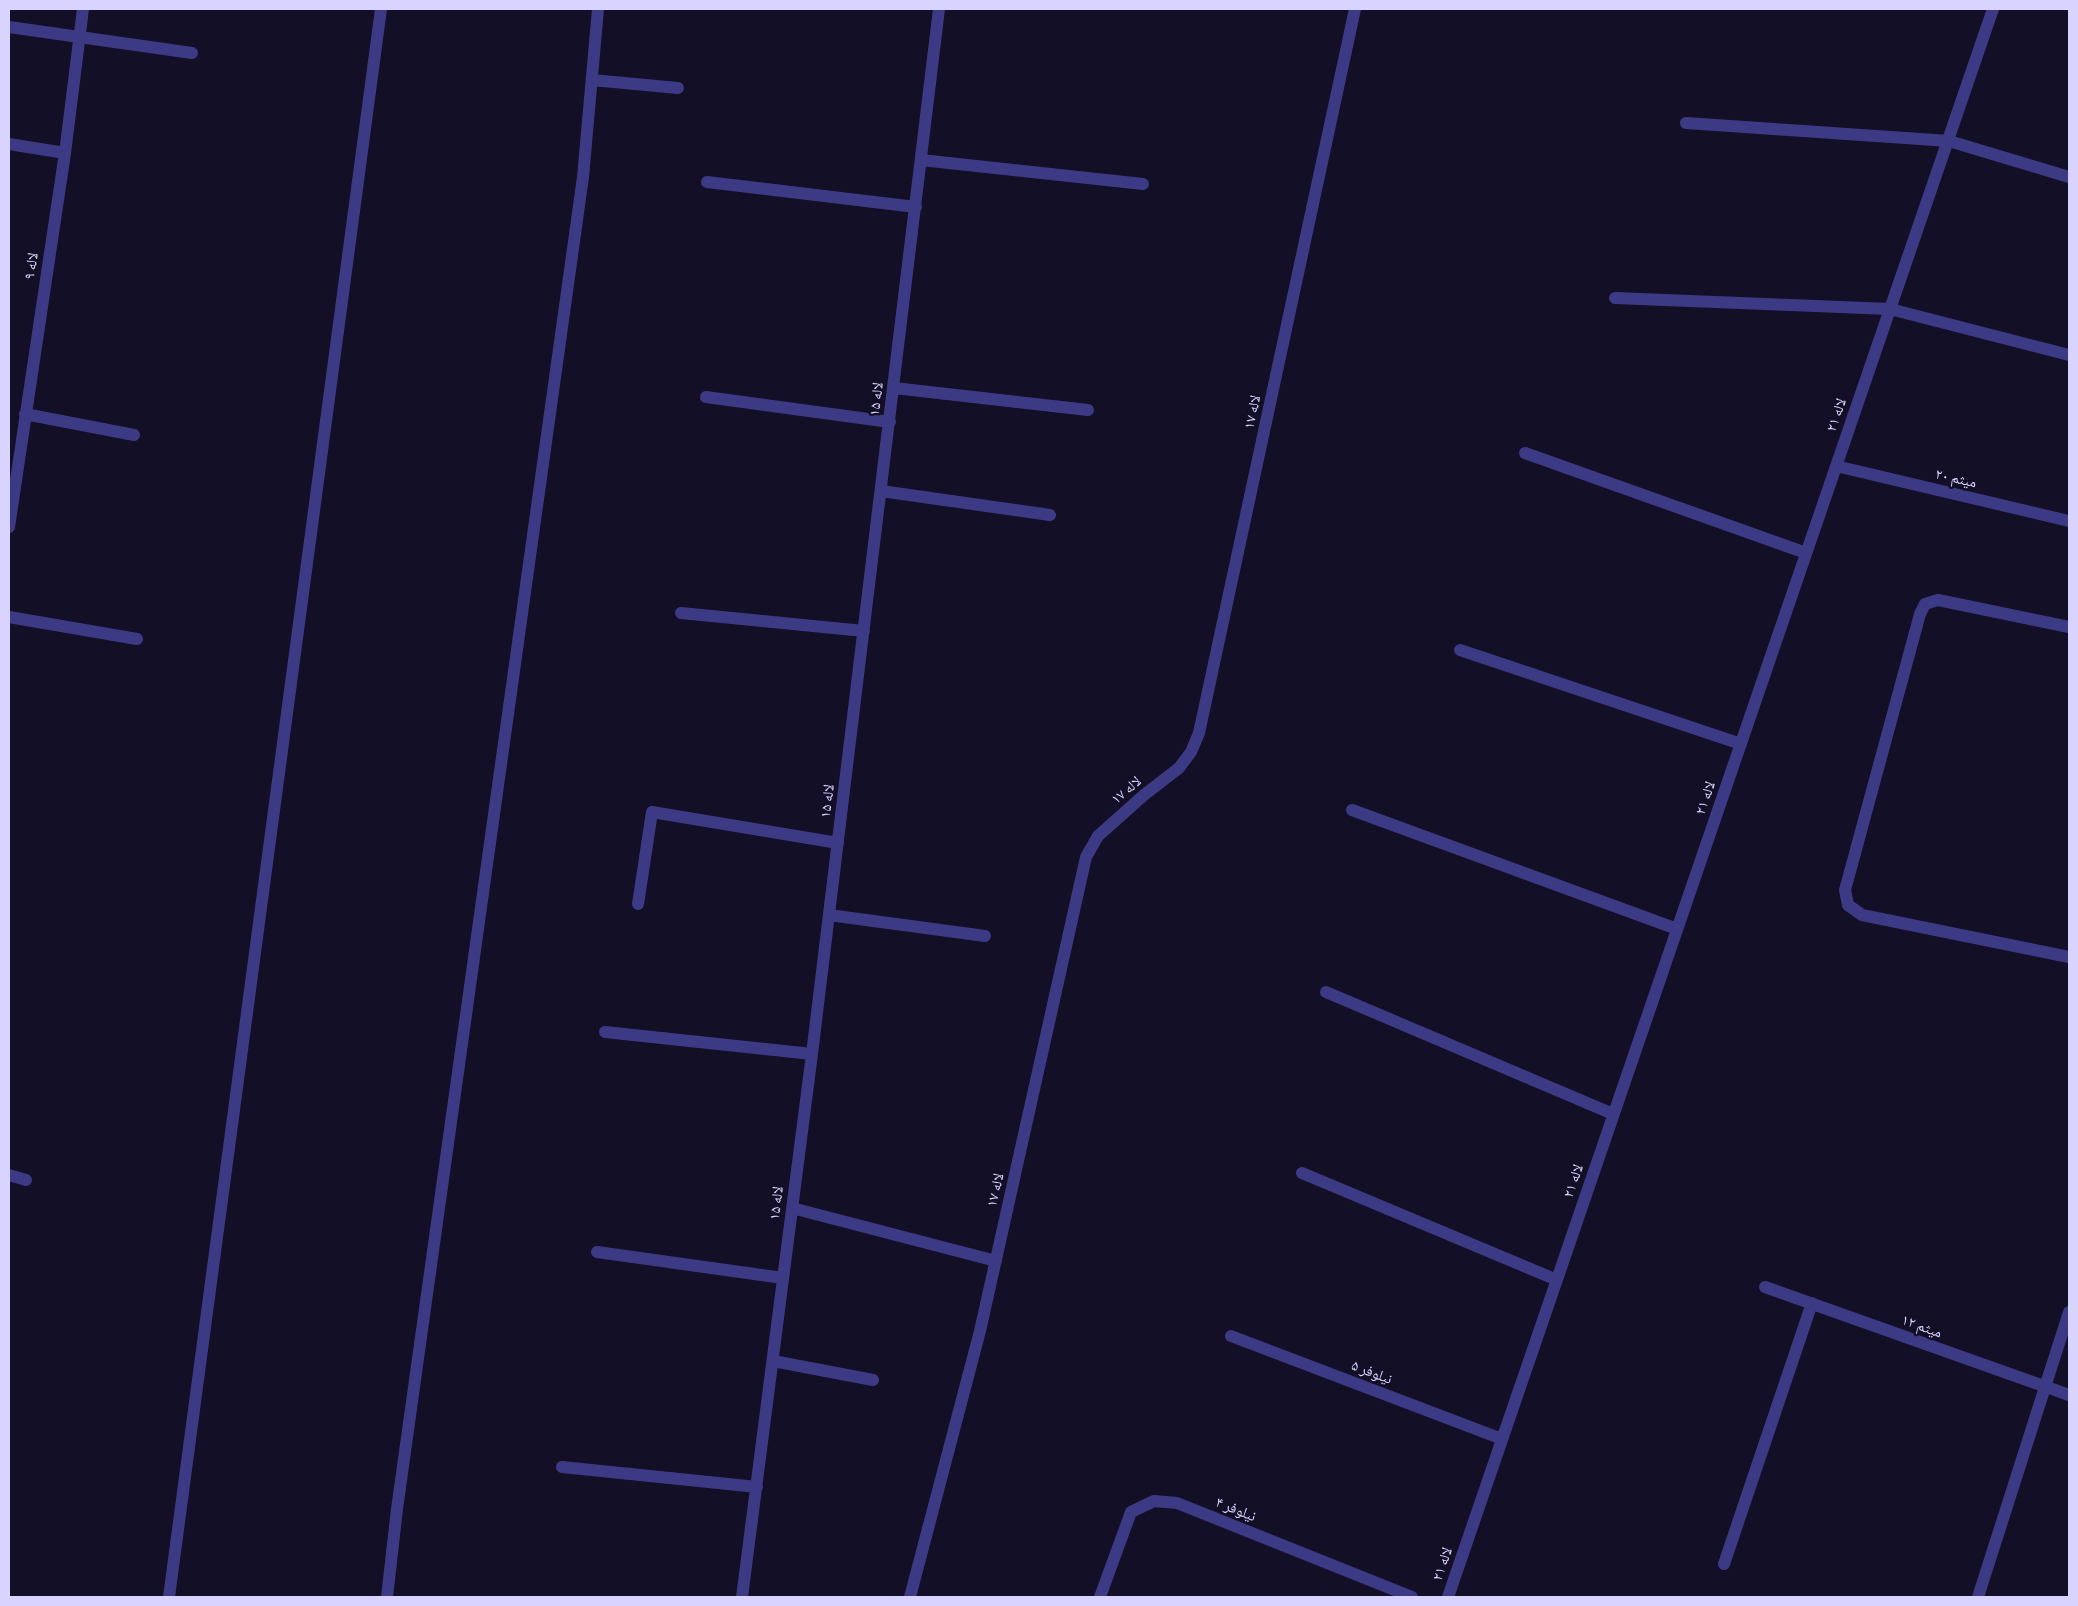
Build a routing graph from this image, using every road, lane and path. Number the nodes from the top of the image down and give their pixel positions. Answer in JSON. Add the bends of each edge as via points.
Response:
{"nodes":[{"id":1,"x":83,"y":9,"type":"edge"},
{"id":2,"x":381,"y":9,"type":"edge"},
{"id":3,"x":598,"y":9,"type":"edge"},
{"id":4,"x":939,"y":9,"type":"edge"},
{"id":5,"x":1355,"y":9,"type":"edge"},
{"id":6,"x":1993,"y":9,"type":"edge"},
{"id":7,"x":9,"y":27,"type":"edge"},
{"id":8,"x":80,"y":38,"type":"junction"},
{"id":9,"x":192,"y":53,"type":"dead end"},
{"id":10,"x":592,"y":80,"type":"junction"},
{"id":11,"x":678,"y":88,"type":"dead end"},
{"id":12,"x":1686,"y":123,"type":"dead end"},
{"id":13,"x":1949,"y":141,"type":"junction"},
{"id":14,"x":9,"y":144,"type":"edge"},
{"id":15,"x":65,"y":153,"type":"junction"},
{"id":16,"x":921,"y":160,"type":"junction"},
{"id":17,"x":2069,"y":177,"type":"edge"},
{"id":18,"x":707,"y":182,"type":"dead end"},
{"id":19,"x":1143,"y":184,"type":"dead end"},
{"id":20,"x":916,"y":207,"type":"junction"},
{"id":21,"x":1615,"y":298,"type":"dead end"},
{"id":22,"x":1890,"y":309,"type":"junction"},
{"id":23,"x":2069,"y":355,"type":"edge"},
{"id":24,"x":894,"y":388,"type":"junction"},
{"id":25,"x":706,"y":397,"type":"dead end"},
{"id":26,"x":1088,"y":410,"type":"dead end"},
{"id":27,"x":25,"y":414,"type":"junction"},
{"id":28,"x":890,"y":422,"type":"junction"},
{"id":29,"x":134,"y":435,"type":"dead end"},
{"id":30,"x":1525,"y":453,"type":"dead end"},
{"id":31,"x":13,"y":465,"type":"edge"},
{"id":32,"x":1836,"y":466,"type":"junction"},
{"id":33,"x":881,"y":491,"type":"junction"},
{"id":34,"x":1050,"y":515,"type":"dead end"},
{"id":35,"x":2069,"y":521,"type":"edge"},
{"id":36,"x":9,"y":527,"type":"edge"},
{"id":37,"x":1806,"y":553,"type":"junction"},
{"id":38,"x":681,"y":613,"type":"dead end"},
{"id":39,"x":9,"y":617,"type":"edge"},
{"id":40,"x":2069,"y":627,"type":"edge"},
{"id":41,"x":864,"y":630,"type":"junction"},
{"id":42,"x":137,"y":639,"type":"dead end"},
{"id":43,"x":1460,"y":650,"type":"dead end"},
{"id":44,"x":1740,"y":744,"type":"junction"},
{"id":45,"x":1352,"y":810,"type":"dead end"},
{"id":46,"x":838,"y":843,"type":"junction"},
{"id":47,"x":638,"y":904,"type":"dead end"},
{"id":48,"x":829,"y":915,"type":"junction"},
{"id":49,"x":1677,"y":929,"type":"junction"},
{"id":50,"x":985,"y":936,"type":"dead end"},
{"id":51,"x":2069,"y":957,"type":"edge"},
{"id":52,"x":1326,"y":992,"type":"dead end"},
{"id":53,"x":605,"y":1032,"type":"dead end"},
{"id":54,"x":812,"y":1054,"type":"junction"},
{"id":55,"x":1613,"y":1114,"type":"junction"},
{"id":56,"x":1302,"y":1173,"type":"dead end"},
{"id":57,"x":9,"y":1176,"type":"edge"},
{"id":58,"x":26,"y":1180,"type":"dead end"},
{"id":59,"x":792,"y":1208,"type":"junction"},
{"id":60,"x":597,"y":1252,"type":"dead end"},
{"id":61,"x":996,"y":1261,"type":"junction"},
{"id":62,"x":783,"y":1278,"type":"junction"},
{"id":63,"x":1557,"y":1280,"type":"junction"},
{"id":64,"x":1765,"y":1287,"type":"dead end"},
{"id":65,"x":1812,"y":1303,"type":"junction"},
{"id":66,"x":2069,"y":1312,"type":"edge"},
{"id":67,"x":1230,"y":1336,"type":"dead end"},
{"id":68,"x":773,"y":1361,"type":"junction"},
{"id":69,"x":873,"y":1380,"type":"dead end"},
{"id":70,"x":2045,"y":1387,"type":"junction"},
{"id":71,"x":2069,"y":1395,"type":"edge"},
{"id":72,"x":1502,"y":1439,"type":"junction"},
{"id":73,"x":562,"y":1467,"type":"dead end"},
{"id":74,"x":756,"y":1487,"type":"junction"},
{"id":75,"x":1724,"y":1564,"type":"dead end"},
{"id":76,"x":169,"y":1597,"type":"edge"},
{"id":77,"x":387,"y":1597,"type":"edge"},
{"id":78,"x":742,"y":1597,"type":"edge"},
{"id":79,"x":910,"y":1597,"type":"edge"},
{"id":80,"x":1100,"y":1597,"type":"edge"},
{"id":81,"x":1412,"y":1597,"type":"edge"},
{"id":82,"x":1448,"y":1597,"type":"edge"},
{"id":83,"x":1978,"y":1597,"type":"edge"}],
"edges":[{"from":1,"to":8,"type":"street","name":"لاله ۹"},
{"from":2,"to":76,"type":"street"},
{"from":3,"to":10,"type":"street"},
{"from":4,"to":16,"type":"street","name":"لاله ۱۵"},
{"from":5,"to":61,"type":"street","name":"لاله ۱۷","via":[[1199,733],[1179,768],[1098,836],[1086,857]]},
{"from":6,"to":13,"type":"street","name":"لاله ۲۱"},
{"from":7,"to":8,"type":"street"},
{"from":8,"to":9,"type":"street"},
{"from":8,"to":15,"type":"street","name":"لاله ۹"},
{"from":10,"to":11,"type":"street"},
{"from":10,"to":77,"type":"street","via":[[581,187]]},
{"from":12,"to":13,"type":"street"},
{"from":13,"to":17,"type":"street"},
{"from":13,"to":22,"type":"street","name":"لاله ۲۱"},
{"from":14,"to":15,"type":"street"},
{"from":15,"to":27,"type":"street","name":"لاله ۹"},
{"from":16,"to":19,"type":"street"},
{"from":16,"to":20,"type":"street","name":"لاله ۱۵"},
{"from":18,"to":20,"type":"street"},
{"from":20,"to":24,"type":"street","name":"لاله ۱۵"},
{"from":21,"to":22,"type":"street"},
{"from":22,"to":23,"type":"street"},
{"from":22,"to":32,"type":"street","name":"لاله ۲۱"},
{"from":24,"to":26,"type":"street"},
{"from":24,"to":28,"type":"street","name":"لاله ۱۵"},
{"from":25,"to":28,"type":"street"},
{"from":27,"to":29,"type":"street"},
{"from":27,"to":31,"type":"street","name":"لاله ۹"},
{"from":28,"to":33,"type":"street","name":"لاله ۱۵"},
{"from":30,"to":37,"type":"street"},
{"from":31,"to":36,"type":"street","name":"لاله ۹"},
{"from":32,"to":35,"type":"street","name":"میثم ۲۰"},
{"from":32,"to":37,"type":"street","name":"لاله ۲۱"},
{"from":33,"to":34,"type":"street"},
{"from":33,"to":41,"type":"street","name":"لاله ۱۵"},
{"from":37,"to":44,"type":"street","name":"لاله ۲۱"},
{"from":38,"to":41,"type":"street"},
{"from":39,"to":42,"type":"street"},
{"from":40,"to":51,"type":"street","via":[[1938,600],[1925,604],[1845,890],[1848,905],[1862,915]]},
{"from":41,"to":46,"type":"street","name":"لاله ۱۵"},
{"from":43,"to":44,"type":"street"},
{"from":44,"to":49,"type":"street","name":"لاله ۲۱"},
{"from":45,"to":49,"type":"street"},
{"from":46,"to":47,"type":"street","via":[[652,812]]},
{"from":46,"to":48,"type":"street","name":"لاله ۱۵"},
{"from":48,"to":50,"type":"street"},
{"from":48,"to":54,"type":"street","name":"لاله ۱۵"},
{"from":49,"to":55,"type":"street","name":"لاله ۲۱"},
{"from":52,"to":55,"type":"street"},
{"from":53,"to":54,"type":"street"},
{"from":54,"to":59,"type":"street","name":"لاله ۱۵"},
{"from":55,"to":63,"type":"street","name":"لاله ۲۱"},
{"from":56,"to":63,"type":"street"},
{"from":57,"to":58,"type":"street"},
{"from":59,"to":61,"type":"street"},
{"from":59,"to":62,"type":"street","name":"لاله ۱۵"},
{"from":60,"to":62,"type":"street"},
{"from":61,"to":79,"type":"street","name":"لاله ۱۷"},
{"from":62,"to":68,"type":"street","name":"لاله ۱۵"},
{"from":63,"to":72,"type":"street","name":"لاله ۲۱"},
{"from":64,"to":65,"type":"street","name":"میثم ۱۲"},
{"from":65,"to":70,"type":"street","name":"میثم ۱۲"},
{"from":65,"to":75,"type":"street"},
{"from":66,"to":70,"type":"street"},
{"from":67,"to":72,"type":"street","name":"نیلوفر ۵"},
{"from":68,"to":69,"type":"street"},
{"from":68,"to":74,"type":"street","name":"لاله ۱۵"},
{"from":70,"to":71,"type":"street","name":"میثم ۱۲"},
{"from":70,"to":83,"type":"street"},
{"from":72,"to":82,"type":"street","name":"لاله ۲۱"},
{"from":73,"to":74,"type":"street"},
{"from":74,"to":78,"type":"street","name":"لاله ۱۵"},
{"from":80,"to":81,"type":"street","name":"نیلوفر ۴","via":[[1131,1512],[1154,1501],[1177,1503]]}]}
